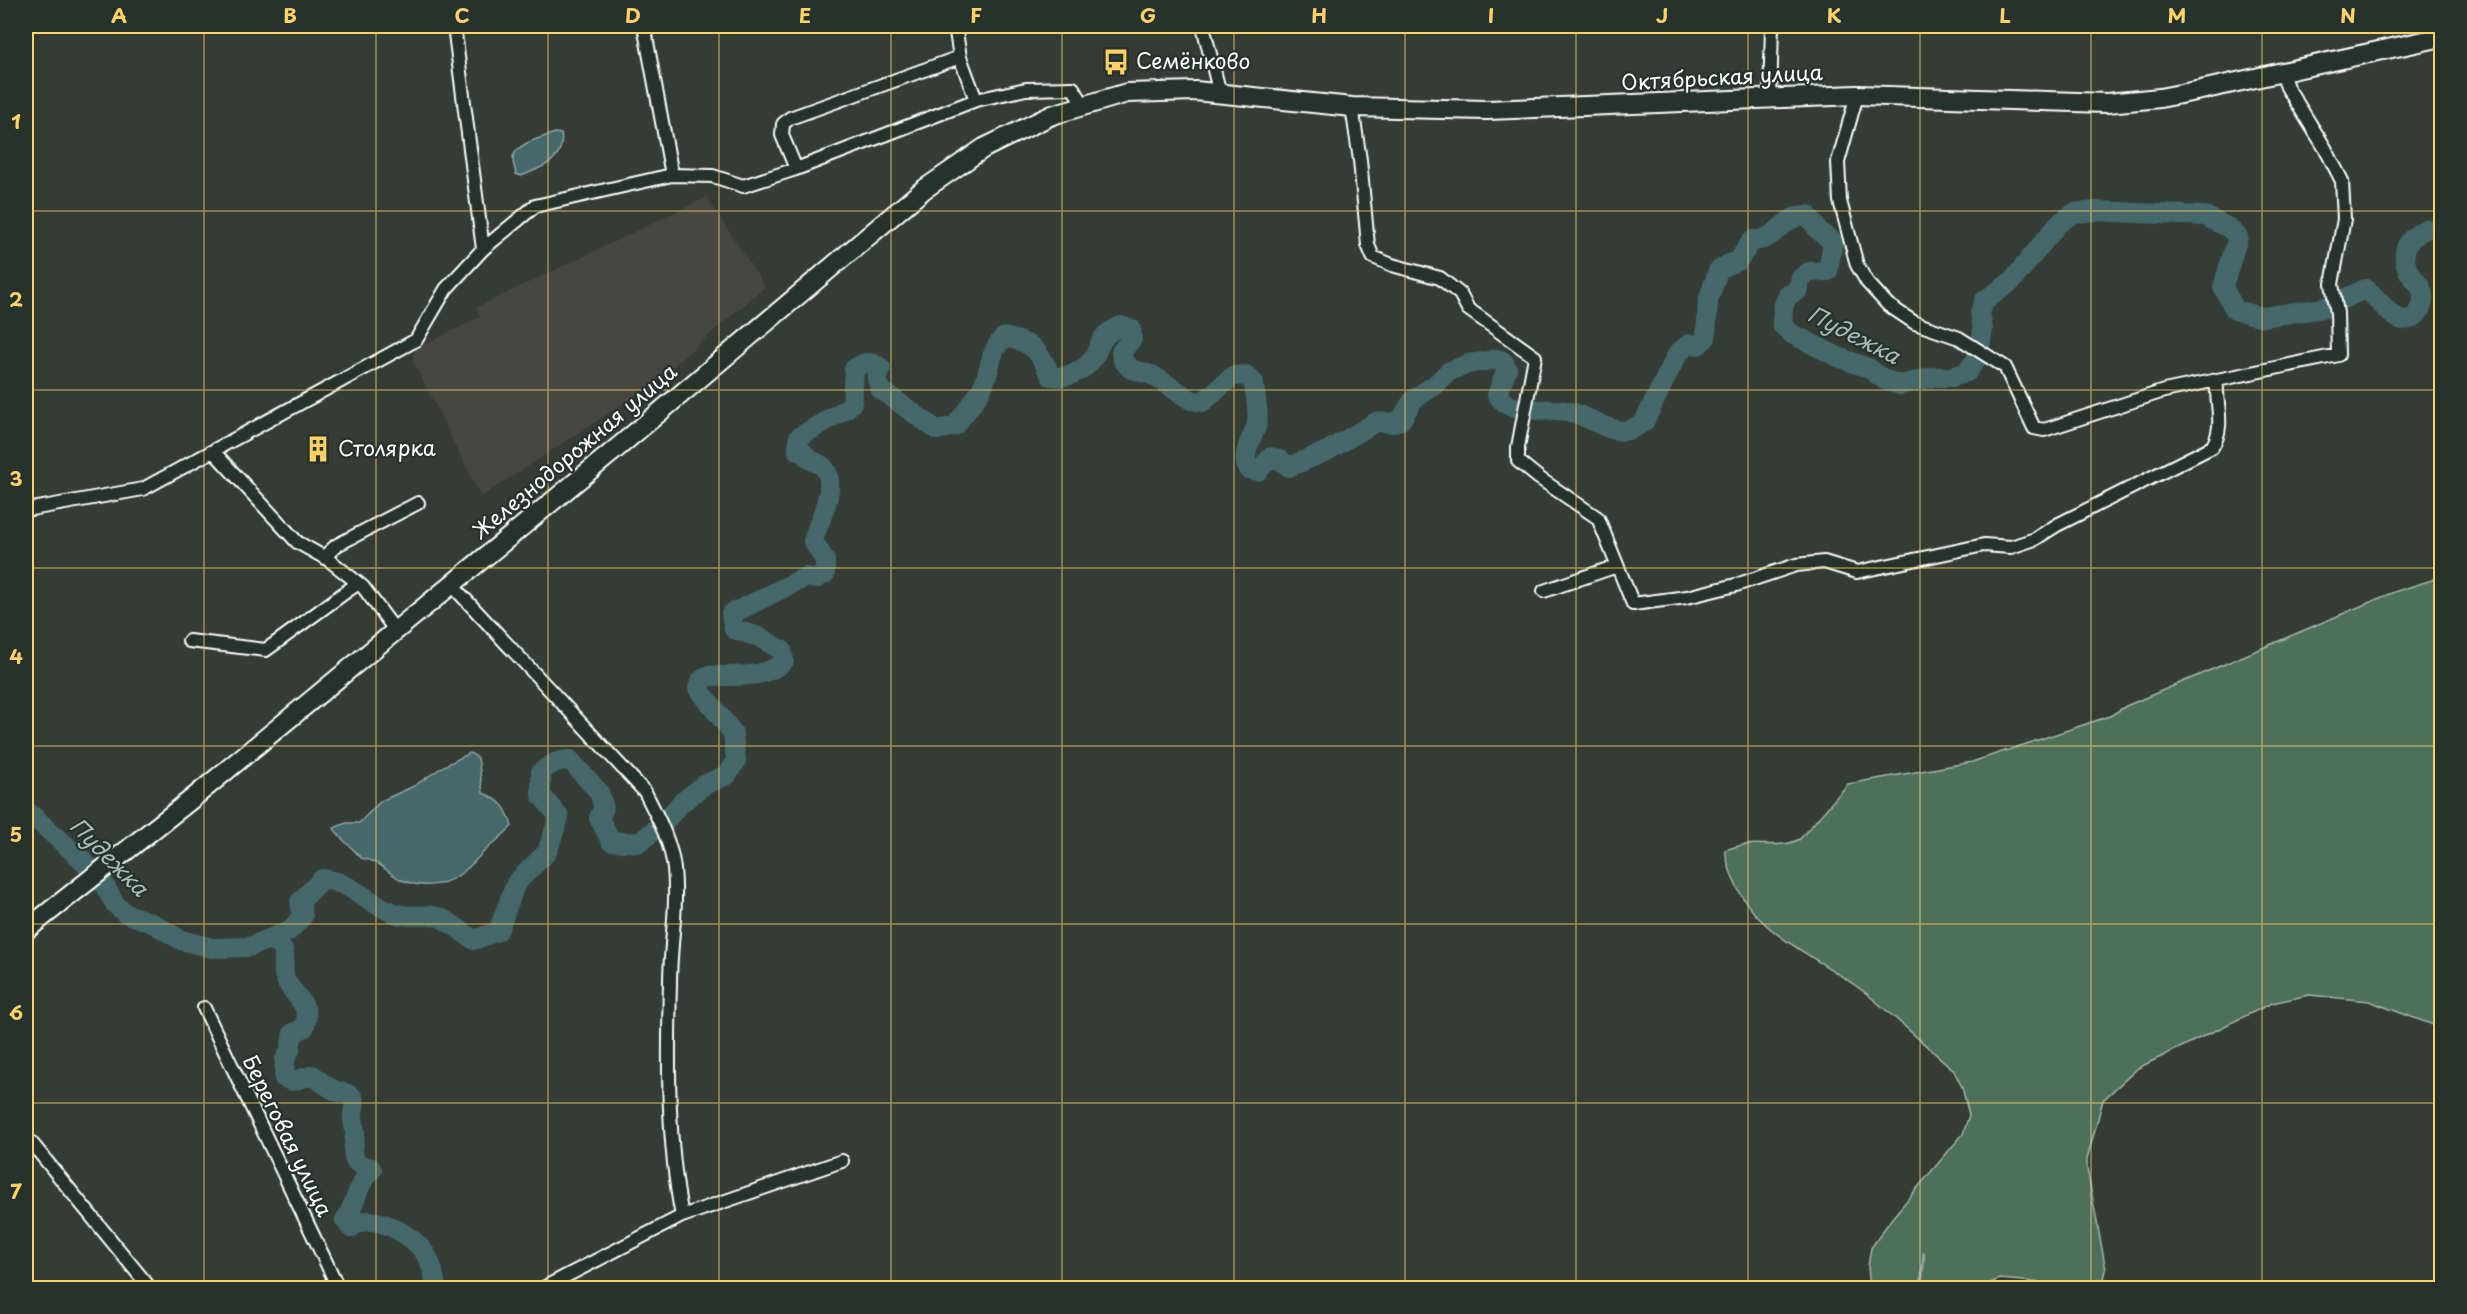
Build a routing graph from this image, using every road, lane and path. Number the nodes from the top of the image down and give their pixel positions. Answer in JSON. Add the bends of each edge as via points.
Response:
{"nodes":[{"id":1,"x":454,"y":26,"type":"edge"},
{"id":2,"x":644,"y":26,"type":"edge"},
{"id":3,"x":955,"y":26,"type":"edge"},
{"id":4,"x":1203,"y":26,"type":"edge"},
{"id":5,"x":1772,"y":26,"type":"edge"},
{"id":6,"x":2442,"y":37,"type":"edge"},
{"id":7,"x":960,"y":57,"type":"junction"},
{"id":8,"x":2282,"y":74,"type":"junction"},
{"id":9,"x":1220,"y":94,"type":"junction"},
{"id":10,"x":1857,"y":95,"type":"junction"},
{"id":11,"x":976,"y":100,"type":"junction"},
{"id":12,"x":1770,"y":100,"type":"junction"},
{"id":13,"x":1084,"y":105,"type":"junction"},
{"id":14,"x":1352,"y":107,"type":"junction"},
{"id":15,"x":796,"y":169,"type":"junction"},
{"id":16,"x":672,"y":175,"type":"junction"},
{"id":17,"x":483,"y":249,"type":"junction"},
{"id":18,"x":2217,"y":380,"type":"junction"},
{"id":19,"x":213,"y":451,"type":"junction"},
{"id":20,"x":418,"y":503,"type":"dead end"},
{"id":21,"x":26,"y":510,"type":"edge"},
{"id":22,"x":324,"y":557,"type":"junction"},
{"id":23,"x":1617,"y":566,"type":"junction"},
{"id":24,"x":358,"y":583,"type":"junction"},
{"id":25,"x":451,"y":584,"type":"junction"},
{"id":26,"x":1544,"y":591,"type":"dead end"},
{"id":27,"x":395,"y":630,"type":"junction"},
{"id":28,"x":189,"y":641,"type":"dead end"},
{"id":29,"x":26,"y":930,"type":"edge"},
{"id":30,"x":204,"y":1008,"type":"dead end"},
{"id":31,"x":30,"y":1141,"type":"dead end"},
{"id":32,"x":842,"y":1161,"type":"dead end"},
{"id":33,"x":682,"y":1216,"type":"junction"},
{"id":34,"x":330,"y":1285,"type":"edge"},
{"id":35,"x":150,"y":1288,"type":"edge"},
{"id":36,"x":543,"y":1288,"type":"edge"}],
"edges":[{"from":1,"to":17,"type":"street"},
{"from":2,"to":16,"type":"street"},
{"from":3,"to":7,"type":"street"},
{"from":4,"to":9,"type":"street"},
{"from":5,"to":12,"type":"street"},
{"from":6,"to":8,"type":"street","name":"Октябрьская улица"},
{"from":7,"to":11,"type":"street"},
{"from":7,"to":15,"type":"street","via":[[790,118],[783,124],[782,135]]},
{"from":8,"to":10,"type":"street","name":"Октябрьская улица","via":[[2160,98],[2107,103]]},
{"from":8,"to":18,"type":"street","via":[[2342,181],[2344,219],[2332,294],[2337,313],[2338,355]]},
{"from":9,"to":13,"type":"street","name":"Октябрьская улица","via":[[1127,93]]},
{"from":9,"to":14,"type":"street","name":"Октябрьская улица"},
{"from":10,"to":12,"type":"street","name":"Октябрьская улица"},
{"from":10,"to":18,"type":"street","via":[[1838,162],[1840,201],[1857,265],[1888,304],[1915,323],[1959,338],[2005,367],[2034,428],[2044,430],[2164,391]]},
{"from":11,"to":13,"type":"street","via":[[1026,89],[1073,88]]},
{"from":11,"to":15,"type":"street"},
{"from":12,"to":14,"type":"street","name":"Октябрьская улица","via":[[1487,110]]},
{"from":13,"to":25,"type":"street","name":"Железнодорожная улица","via":[[1052,115],[984,148],[923,190]]},
{"from":14,"to":23,"type":"street","via":[[1368,245],[1373,257],[1440,279],[1460,294],[1468,309],[1535,357],[1518,461],[1598,518]]},
{"from":15,"to":16,"type":"street","via":[[743,186],[713,176]]},
{"from":16,"to":17,"type":"street","via":[[535,206]]},
{"from":17,"to":19,"type":"street","via":[[446,289],[416,340]]},
{"from":18,"to":23,"type":"street","via":[[2220,419],[2218,438],[2212,447],[2035,539],[2011,547],[1984,545],[1857,572],[1824,562],[1796,565],[1687,597],[1633,604]]},
{"from":19,"to":21,"type":"street","via":[[143,489]]},
{"from":19,"to":22,"type":"street","via":[[297,542]]},
{"from":20,"to":22,"type":"street","via":[[337,545]]},
{"from":22,"to":24,"type":"street"},
{"from":23,"to":26,"type":"street"},
{"from":24,"to":27,"type":"street"},
{"from":24,"to":28,"type":"street","via":[[266,650]]},
{"from":25,"to":27,"type":"street","name":"Железнодорожная улица"},
{"from":25,"to":33,"type":"street","via":[[645,792],[665,834],[674,868],[670,1072],[675,1181]]},
{"from":27,"to":29,"type":"street","name":"Железнодорожная улица"},
{"from":30,"to":34,"type":"street","name":"Береговая улица"},
{"from":31,"to":35,"type":"street"},
{"from":32,"to":33,"type":"street"},
{"from":33,"to":36,"type":"street"}]}
